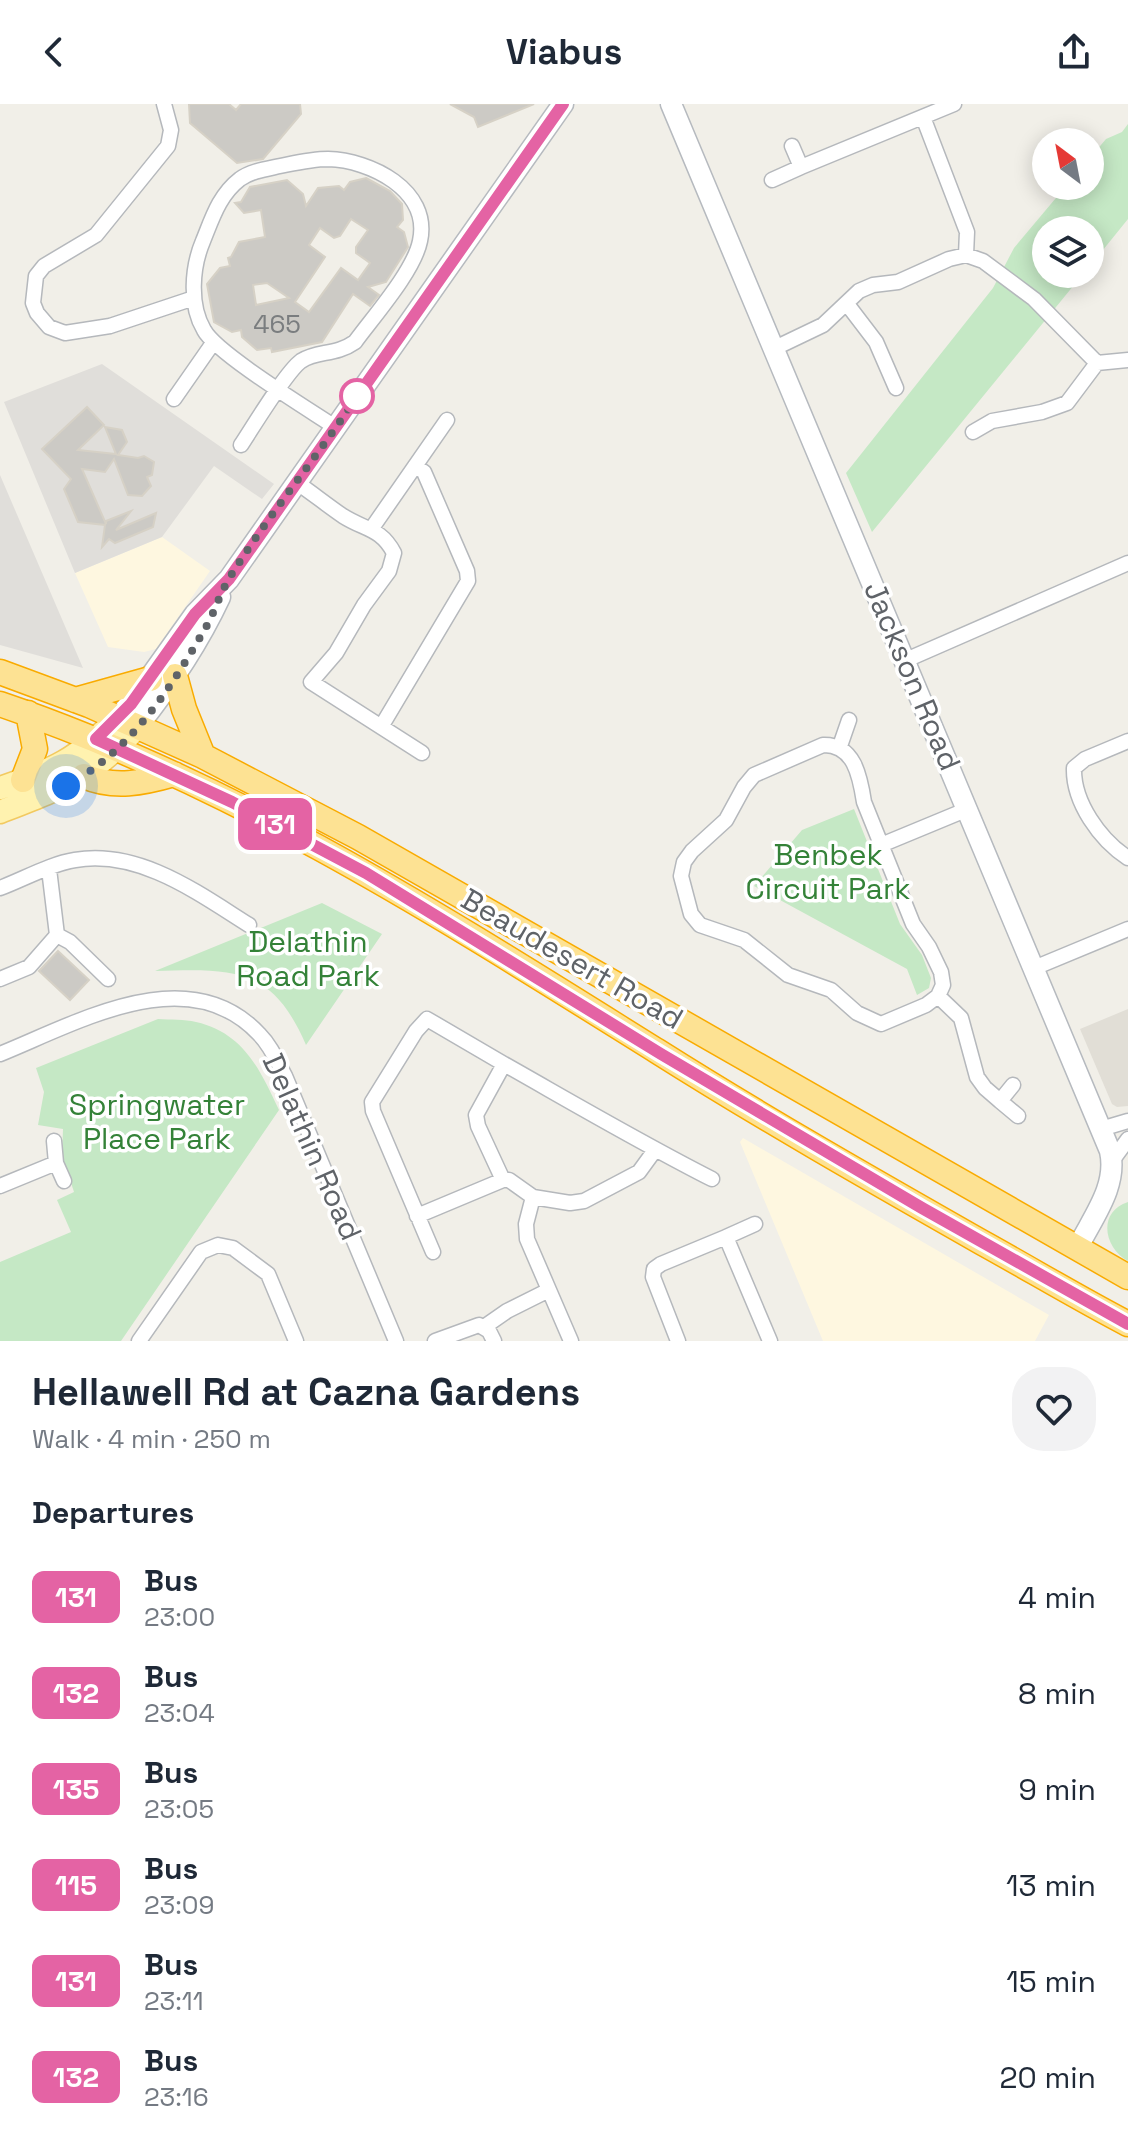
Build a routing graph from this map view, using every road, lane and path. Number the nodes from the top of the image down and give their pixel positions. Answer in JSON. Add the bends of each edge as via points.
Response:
{"nodes":[{"id":1,"x":164,"y":104,"type":"edge"},
{"id":2,"x":563,"y":104,"type":"edge"},
{"id":3,"x":671,"y":104,"type":"edge"},
{"id":4,"x":954,"y":104,"type":"edge"},
{"id":5,"x":923,"y":117,"type":"junction"},
{"id":6,"x":792,"y":146,"type":"dead end"},
{"id":7,"x":801,"y":167,"type":"junction"},
{"id":8,"x":772,"y":180,"type":"dead end"},
{"id":9,"x":966,"y":255,"type":"junction"},
{"id":10,"x":194,"y":298,"type":"junction"},
{"id":11,"x":847,"y":304,"type":"junction"},
{"id":12,"x":213,"y":343,"type":"junction"},
{"id":13,"x":775,"y":348,"type":"junction"},
{"id":14,"x":1128,"y":360,"type":"edge"},
{"id":15,"x":1097,"y":363,"type":"junction"},
{"id":16,"x":896,"y":388,"type":"dead end"},
{"id":17,"x":280,"y":389,"type":"junction"},
{"id":18,"x":174,"y":399,"type":"dead end"},
{"id":19,"x":447,"y":420,"type":"dead end"},
{"id":20,"x":335,"y":427,"type":"junction"},
{"id":21,"x":973,"y":432,"type":"dead end"},
{"id":22,"x":241,"y":445,"type":"dead end"},
{"id":23,"x":415,"y":466,"type":"junction"},
{"id":24,"x":296,"y":482,"type":"junction"},
{"id":25,"x":372,"y":528,"type":"junction"},
{"id":26,"x":1128,"y":563,"type":"edge"},
{"id":27,"x":229,"y":579,"type":"junction"},
{"id":28,"x":906,"y":660,"type":"junction"},
{"id":29,"x":0,"y":672,"type":"edge"},
{"id":30,"x":175,"y":676,"type":"junction"},
{"id":31,"x":150,"y":679,"type":"junction"},
{"id":32,"x":75,"y":700,"type":"junction"},
{"id":33,"x":0,"y":704,"type":"edge"},
{"id":34,"x":28,"y":713,"type":"junction"},
{"id":35,"x":849,"y":720,"type":"dead end"},
{"id":36,"x":128,"y":722,"type":"junction"},
{"id":37,"x":381,"y":727,"type":"junction"},
{"id":38,"x":1128,"y":741,"type":"edge"},
{"id":39,"x":107,"y":744,"type":"junction"},
{"id":40,"x":840,"y":746,"type":"junction"},
{"id":41,"x":422,"y":753,"type":"dead end"},
{"id":42,"x":203,"y":756,"type":"junction"},
{"id":43,"x":174,"y":774,"type":"junction"},
{"id":44,"x":84,"y":776,"type":"junction"},
{"id":45,"x":11,"y":784,"type":"edge"},
{"id":46,"x":968,"y":809,"type":"junction"},
{"id":47,"x":0,"y":812,"type":"edge"},
{"id":48,"x":881,"y":845,"type":"junction"},
{"id":49,"x":1128,"y":858,"type":"edge"},
{"id":50,"x":49,"y":869,"type":"junction"},
{"id":51,"x":0,"y":888,"type":"edge"},
{"id":52,"x":249,"y":925,"type":"dead end"},
{"id":53,"x":1128,"y":929,"type":"edge"},
{"id":54,"x":57,"y":935,"type":"junction"},
{"id":55,"x":1034,"y":968,"type":"junction"},
{"id":56,"x":0,"y":979,"type":"edge"},
{"id":57,"x":108,"y":979,"type":"dead end"},
{"id":58,"x":938,"y":996,"type":"junction"},
{"id":59,"x":0,"y":1054,"type":"edge"},
{"id":60,"x":504,"y":1064,"type":"junction"},
{"id":61,"x":1013,"y":1085,"type":"dead end"},
{"id":62,"x":1000,"y":1101,"type":"junction"},
{"id":63,"x":1018,"y":1116,"type":"dead end"},
{"id":64,"x":1128,"y":1121,"type":"edge"},
{"id":65,"x":1101,"y":1129,"type":"junction"},
{"id":66,"x":1128,"y":1139,"type":"edge"},
{"id":67,"x":54,"y":1141,"type":"dead end"},
{"id":68,"x":655,"y":1150,"type":"junction"},
{"id":69,"x":1112,"y":1161,"type":"junction"},
{"id":70,"x":56,"y":1163,"type":"junction"},
{"id":71,"x":712,"y":1179,"type":"dead end"},
{"id":72,"x":503,"y":1180,"type":"junction"},
{"id":73,"x":64,"y":1181,"type":"dead end"},
{"id":74,"x":0,"y":1186,"type":"edge"},
{"id":75,"x":533,"y":1197,"type":"junction"},
{"id":76,"x":417,"y":1216,"type":"junction"},
{"id":77,"x":755,"y":1224,"type":"dead end"},
{"id":78,"x":726,"y":1237,"type":"junction"},
{"id":79,"x":1077,"y":1249,"type":"junction"},
{"id":80,"x":433,"y":1252,"type":"dead end"},
{"id":81,"x":1128,"y":1277,"type":"edge"},
{"id":82,"x":549,"y":1290,"type":"junction"},
{"id":83,"x":1128,"y":1324,"type":"edge"},
{"id":84,"x":484,"y":1327,"type":"junction"},
{"id":85,"x":139,"y":1341,"type":"edge"},
{"id":86,"x":296,"y":1341,"type":"edge"},
{"id":87,"x":396,"y":1341,"type":"edge"},
{"id":88,"x":435,"y":1341,"type":"edge"},
{"id":89,"x":494,"y":1341,"type":"edge"},
{"id":90,"x":571,"y":1341,"type":"edge"},
{"id":91,"x":678,"y":1341,"type":"edge"},
{"id":92,"x":770,"y":1341,"type":"edge"}],
"edges":[{"from":1,"to":10,"type":"street","via":[[171,130],[168,146],[96,235],[44,266],[36,276],[33,303],[49,327],[65,333],[110,326]]},
{"from":2,"to":20,"type":"street"},
{"from":3,"to":13,"type":"street","name":"Jackson Road"},
{"from":4,"to":5,"type":"street"},
{"from":5,"to":7,"type":"street"},
{"from":5,"to":9,"type":"street","via":[[967,232]]},
{"from":6,"to":7,"type":"street"},
{"from":7,"to":8,"type":"street"},
{"from":9,"to":11,"type":"street","via":[[898,282],[873,285]]},
{"from":9,"to":15,"type":"street","via":[[983,261],[1034,299]]},
{"from":10,"to":12,"type":"street"},
{"from":10,"to":17,"type":"street","via":[[199,251],[224,195],[240,179],[258,170],[326,159],[371,168],[404,190],[421,219],[416,258],[355,342],[340,352],[312,355],[298,363]]},
{"from":11,"to":13,"type":"street","via":[[823,325]]},
{"from":11,"to":16,"type":"street","via":[[876,342]]},
{"from":12,"to":17,"type":"street"},
{"from":12,"to":18,"type":"street"},
{"from":13,"to":28,"type":"street","name":"Jackson Road"},
{"from":14,"to":15,"type":"street"},
{"from":15,"to":21,"type":"street","via":[[1067,403],[992,421]]},
{"from":17,"to":20,"type":"street"},
{"from":17,"to":22,"type":"street"},
{"from":19,"to":23,"type":"street"},
{"from":20,"to":24,"type":"street"},
{"from":23,"to":25,"type":"street"},
{"from":23,"to":37,"type":"street","via":[[424,472],[468,581]]},
{"from":24,"to":25,"type":"street","via":[[344,516]]},
{"from":24,"to":27,"type":"street"},
{"from":25,"to":37,"type":"street","via":[[394,553],[389,571],[311,682]]},
{"from":26,"to":28,"type":"street"},
{"from":27,"to":30,"type":"street"},
{"from":27,"to":31,"type":"street","via":[[195,614]]},
{"from":28,"to":46,"type":"street","name":"Jackson Road"},
{"from":29,"to":32,"type":"highway","name":"Beaudesert Road"},
{"from":30,"to":36,"type":"street"},
{"from":30,"to":42,"type":"highway"},
{"from":31,"to":32,"type":"highway"},
{"from":31,"to":36,"type":"street"},
{"from":32,"to":36,"type":"highway","name":"Beaudesert Road"},
{"from":33,"to":34,"type":"highway","name":"Beaudesert Road"},
{"from":34,"to":39,"type":"highway","name":"Beaudesert Road"},
{"from":34,"to":45,"type":"highway","via":[[35,749]]},
{"from":35,"to":40,"type":"street"},
{"from":36,"to":39,"type":"main road"},
{"from":36,"to":42,"type":"highway","name":"Beaudesert Road"},
{"from":37,"to":41,"type":"street"},
{"from":38,"to":49,"type":"street","via":[[1085,759],[1074,768],[1074,782],[1089,819]]},
{"from":39,"to":43,"type":"highway","name":"Beaudesert Road"},
{"from":39,"to":44,"type":"main road"},
{"from":39,"to":45,"type":"main road"},
{"from":40,"to":48,"type":"street","via":[[849,754]]},
{"from":40,"to":58,"type":"street","via":[[823,745],[754,775],[726,820],[684,862],[681,876],[691,914],[700,925],[744,940],[788,975],[831,990],[867,1020],[881,1024]]},
{"from":42,"to":79,"type":"highway","name":"Beaudesert Road","via":[[388,854]]},
{"from":43,"to":44,"type":"highway","via":[[140,784],[104,783]]},
{"from":43,"to":83,"type":"highway","name":"Beaudesert Road","via":[[366,873],[661,1054]]},
{"from":44,"to":47,"type":"main road"},
{"from":46,"to":48,"type":"street"},
{"from":46,"to":55,"type":"street","name":"Jackson Road"},
{"from":48,"to":58,"type":"street","via":[[913,924],[941,972]]},
{"from":50,"to":51,"type":"street"},
{"from":50,"to":52,"type":"street","via":[[74,860],[111,859],[155,871]]},
{"from":50,"to":54,"type":"street"},
{"from":53,"to":55,"type":"street"},
{"from":54,"to":56,"type":"street","via":[[29,967]]},
{"from":54,"to":57,"type":"street"},
{"from":55,"to":65,"type":"street","name":"Jackson Road"},
{"from":58,"to":62,"type":"street","via":[[961,1018],[977,1077]]},
{"from":59,"to":87,"type":"street","name":"Delathin Road","via":[[115,1007],[155,999],[195,1001],[241,1019],[258,1032],[285,1076]]},
{"from":60,"to":68,"type":"street"},
{"from":60,"to":72,"type":"street","via":[[476,1115]]},
{"from":60,"to":76,"type":"street","via":[[427,1019],[376,1093],[373,1111]]},
{"from":61,"to":62,"type":"street"},
{"from":62,"to":63,"type":"street"},
{"from":64,"to":65,"type":"street"},
{"from":65,"to":69,"type":"street","name":"Jackson Road"},
{"from":66,"to":69,"type":"street"},
{"from":67,"to":70,"type":"street"},
{"from":68,"to":71,"type":"street"},
{"from":68,"to":75,"type":"street","via":[[639,1172],[584,1201]]},
{"from":69,"to":79,"type":"street","via":[[1109,1186]]},
{"from":70,"to":73,"type":"street"},
{"from":70,"to":74,"type":"street"},
{"from":72,"to":75,"type":"street"},
{"from":72,"to":76,"type":"street"},
{"from":75,"to":82,"type":"street","via":[[527,1239]]},
{"from":76,"to":80,"type":"street"},
{"from":77,"to":78,"type":"street"},
{"from":78,"to":91,"type":"street","via":[[654,1269]]},
{"from":78,"to":92,"type":"street"},
{"from":79,"to":81,"type":"highway","name":"Beaudesert Road"},
{"from":82,"to":84,"type":"street"},
{"from":82,"to":90,"type":"street"},
{"from":84,"to":88,"type":"street","via":[[474,1325]]},
{"from":84,"to":89,"type":"street"},
{"from":85,"to":86,"type":"street","via":[[201,1252],[218,1245],[233,1248],[268,1274]]}]}
